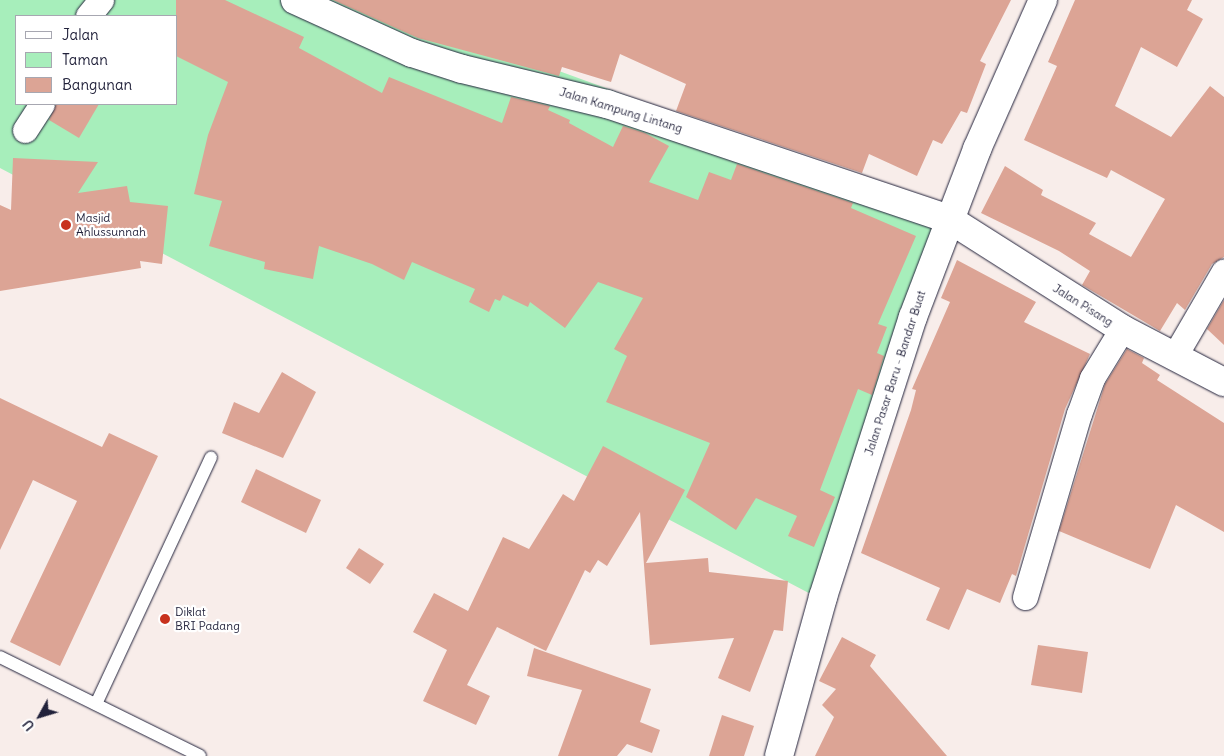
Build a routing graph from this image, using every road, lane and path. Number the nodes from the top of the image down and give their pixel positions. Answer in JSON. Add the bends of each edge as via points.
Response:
{"nodes":[{"id":1,"x":101,"y":0,"type":"edge"},
{"id":2,"x":295,"y":0,"type":"edge"},
{"id":3,"x":1043,"y":0,"type":"edge"},
{"id":4,"x":89,"y":15,"type":"edge"},
{"id":5,"x":41,"y":105,"type":"edge"},
{"id":6,"x":25,"y":130,"type":"dead end"},
{"id":7,"x":949,"y":219,"type":"junction"},
{"id":8,"x":1224,"y":272,"type":"edge"},
{"id":9,"x":1122,"y":329,"type":"junction"},
{"id":10,"x":1174,"y":357,"type":"junction"},
{"id":11,"x":1224,"y":382,"type":"edge"},
{"id":12,"x":211,"y":457,"type":"dead end"},
{"id":13,"x":1025,"y":597,"type":"dead end"},
{"id":14,"x":0,"y":657,"type":"edge"},
{"id":15,"x":96,"y":704,"type":"junction"},
{"id":16,"x":200,"y":756,"type":"edge"},
{"id":17,"x":779,"y":756,"type":"edge"}],
"edges":[{"from":1,"to":4,"type":"street"},
{"from":2,"to":7,"type":"street","name":"Jalan Kampung Lintang","via":[[412,53],[462,69],[606,104]]},
{"from":3,"to":7,"type":"street","name":"Jalan Pasar Baru - Bandar Buat"},
{"from":5,"to":6,"type":"street"},
{"from":7,"to":9,"type":"street","name":"Jalan Pisang"},
{"from":7,"to":17,"type":"street","name":"Jalan Pasar Baru - Bandar Buat","via":[[896,368],[823,598]]},
{"from":8,"to":10,"type":"street"},
{"from":9,"to":10,"type":"street","name":"Jalan Pisang"},
{"from":9,"to":13,"type":"street","via":[[1092,378]]},
{"from":10,"to":11,"type":"street","name":"Jalan Pisang"},
{"from":12,"to":15,"type":"lane"},
{"from":14,"to":15,"type":"lane"},
{"from":15,"to":16,"type":"lane"}]}
